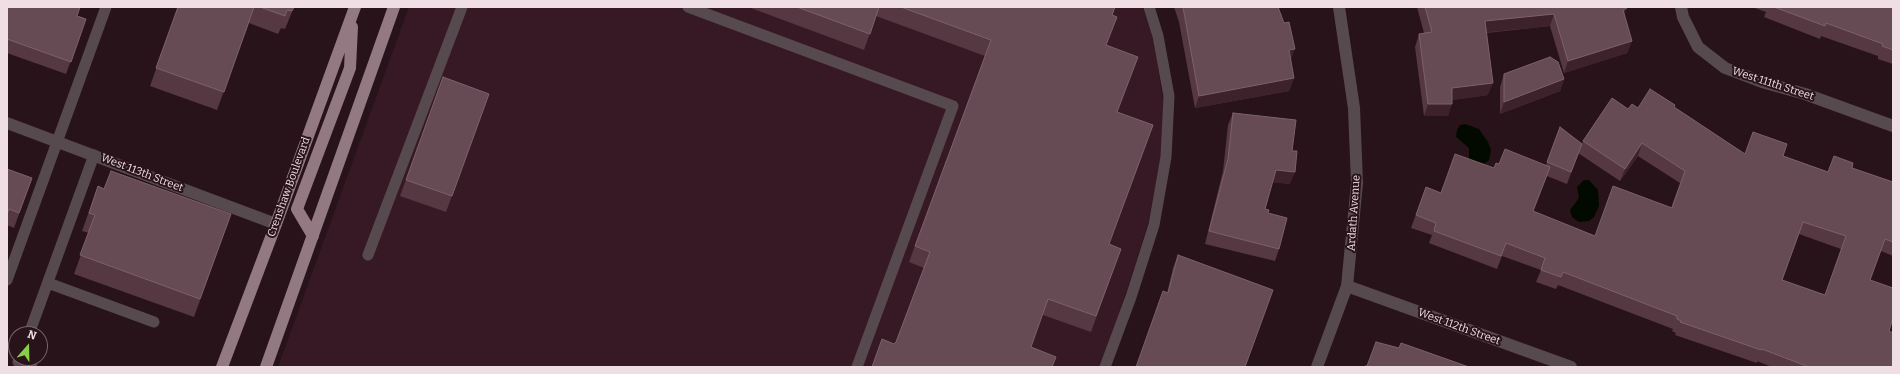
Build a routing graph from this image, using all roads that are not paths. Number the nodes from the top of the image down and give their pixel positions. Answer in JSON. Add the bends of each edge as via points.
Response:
{"nodes":[{"id":1,"x":106,"y":7,"type":"edge"},
{"id":2,"x":394,"y":7,"type":"edge"},
{"id":3,"x":462,"y":7,"type":"edge"},
{"id":4,"x":688,"y":7,"type":"edge"},
{"id":5,"x":1149,"y":7,"type":"edge"},
{"id":6,"x":1338,"y":7,"type":"edge"},
{"id":7,"x":1681,"y":7,"type":"edge"},
{"id":8,"x":354,"y":10,"type":"edge"},
{"id":9,"x":7,"y":123,"type":"edge"},
{"id":10,"x":1893,"y":126,"type":"edge"},
{"id":11,"x":57,"y":142,"type":"junction"},
{"id":12,"x":94,"y":155,"type":"junction"},
{"id":13,"x":276,"y":224,"type":"junction"},
{"id":14,"x":313,"y":236,"type":"junction"},
{"id":15,"x":368,"y":255,"type":"dead end"},
{"id":16,"x":7,"y":280,"type":"edge"},
{"id":17,"x":48,"y":283,"type":"junction"},
{"id":18,"x":1347,"y":286,"type":"junction"},
{"id":19,"x":154,"y":322,"type":"dead end"},
{"id":20,"x":32,"y":326,"type":"edge"},
{"id":21,"x":222,"y":367,"type":"edge"},
{"id":22,"x":266,"y":367,"type":"edge"},
{"id":23,"x":857,"y":367,"type":"edge"},
{"id":24,"x":1105,"y":367,"type":"edge"},
{"id":25,"x":1317,"y":367,"type":"edge"},
{"id":26,"x":1570,"y":367,"type":"edge"}],
"edges":[{"from":1,"to":11,"type":"lane"},
{"from":2,"to":14,"type":"main road"},
{"from":3,"to":15,"type":"lane"},
{"from":4,"to":23,"type":"lane","via":[[953,106]]},
{"from":5,"to":24,"type":"lane","via":[[1158,36],[1169,96],[1166,157],[1154,224]]},
{"from":6,"to":18,"type":"street","name":"Ardath Avenue","via":[[1354,108],[1357,183]]},
{"from":7,"to":10,"type":"street","name":"West 111th Street","via":[[1698,47],[1725,68]]},
{"from":8,"to":13,"type":"main road","name":"Crenshaw Boulevard"},
{"from":8,"to":14,"type":"main road","via":[[350,68],[297,209]]},
{"from":9,"to":11,"type":"street","name":"West 113th Street"},
{"from":11,"to":12,"type":"street","name":"West 113th Street"},
{"from":11,"to":16,"type":"lane"},
{"from":12,"to":13,"type":"street","name":"West 113th Street"},
{"from":12,"to":17,"type":"lane"},
{"from":13,"to":21,"type":"main road","name":"Crenshaw Boulevard"},
{"from":14,"to":22,"type":"main road"},
{"from":17,"to":19,"type":"lane"},
{"from":17,"to":20,"type":"lane"},
{"from":18,"to":25,"type":"street","name":"Ardath Avenue"},
{"from":18,"to":26,"type":"street","name":"West 112th Street"}]}
